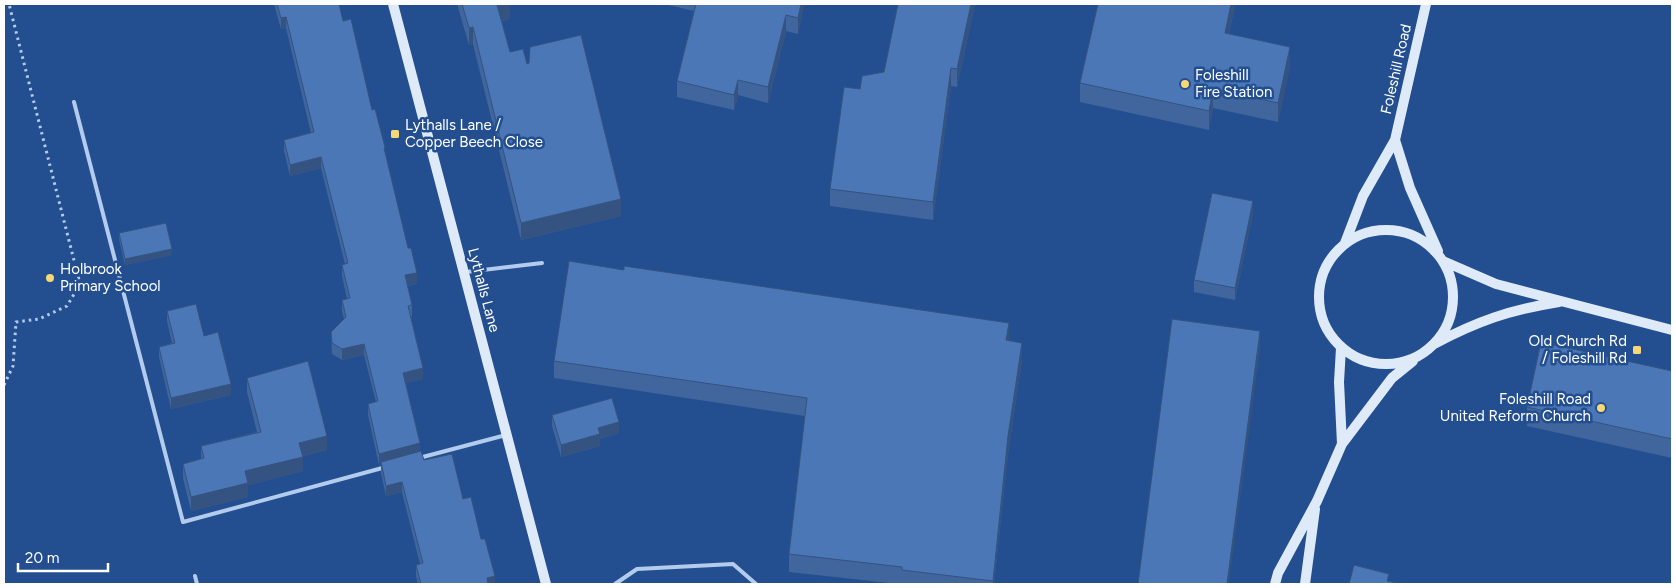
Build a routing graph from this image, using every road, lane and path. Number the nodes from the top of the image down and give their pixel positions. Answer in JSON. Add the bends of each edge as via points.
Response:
{"nodes":[{"id":1,"x":9,"y":4,"type":"edge"},
{"id":2,"x":393,"y":4,"type":"edge"},
{"id":3,"x":1426,"y":4,"type":"edge"},
{"id":4,"x":74,"y":102,"type":"dead end"},
{"id":5,"x":1394,"y":140,"type":"junction"},
{"id":6,"x":1344,"y":243,"type":"junction"},
{"id":7,"x":1441,"y":259,"type":"junction"},
{"id":8,"x":542,"y":262,"type":"dead end"},
{"id":9,"x":463,"y":273,"type":"junction"},
{"id":10,"x":1565,"y":302,"type":"junction"},
{"id":11,"x":1672,"y":330,"type":"edge"},
{"id":12,"x":1341,"y":348,"type":"junction"},
{"id":13,"x":1429,"y":348,"type":"junction"},
{"id":14,"x":4,"y":385,"type":"edge"},
{"id":15,"x":506,"y":435,"type":"junction"},
{"id":16,"x":1342,"y":444,"type":"junction"},
{"id":17,"x":411,"y":460,"type":"edge"},
{"id":18,"x":392,"y":466,"type":"edge"},
{"id":19,"x":1317,"y":501,"type":"junction"},
{"id":20,"x":195,"y":576,"type":"dead end"},
{"id":21,"x":197,"y":584,"type":"edge"},
{"id":22,"x":546,"y":584,"type":"edge"},
{"id":23,"x":615,"y":584,"type":"edge"},
{"id":24,"x":756,"y":584,"type":"edge"},
{"id":25,"x":1275,"y":584,"type":"edge"},
{"id":26,"x":1305,"y":584,"type":"edge"}],
"edges":[{"from":1,"to":14,"type":"path","via":[[80,284],[67,306],[39,319],[16,322],[12,366]]},
{"from":2,"to":9,"type":"main road","name":"Lythalls Lane"},
{"from":3,"to":5,"type":"main road","name":"Foleshill Road"},
{"from":4,"to":18,"type":"lane","via":[[183,522]]},
{"from":5,"to":6,"type":"main road","name":"Foleshill Road","via":[[1363,196]]},
{"from":5,"to":7,"type":"main road","via":[[1410,188]]},
{"from":6,"to":7,"type":"main road","via":[[1382,229],[1410,234],[1430,246]]},
{"from":6,"to":12,"type":"main road","via":[[1325,266],[1319,286],[1319,310],[1328,332]]},
{"from":7,"to":10,"type":"main road","via":[[1496,284]]},
{"from":7,"to":13,"type":"main road","via":[[1450,278],[1452,312],[1447,325]]},
{"from":8,"to":9,"type":"lane"},
{"from":9,"to":15,"type":"main road","name":"Lythalls Lane"},
{"from":10,"to":11,"type":"main road"},
{"from":10,"to":13,"type":"main road","via":[[1500,314]]},
{"from":12,"to":13,"type":"main road","via":[[1366,362],[1391,364],[1406,361]]},
{"from":12,"to":16,"type":"main road"},
{"from":13,"to":16,"type":"main road","via":[[1392,378]]},
{"from":15,"to":17,"type":"lane"},
{"from":15,"to":22,"type":"main road","name":"Lythalls Lane"},
{"from":16,"to":19,"type":"main road"},
{"from":19,"to":25,"type":"main road"},
{"from":19,"to":26,"type":"main road"},
{"from":20,"to":21,"type":"lane"},
{"from":23,"to":24,"type":"lane","via":[[637,569],[734,564]]}]}
